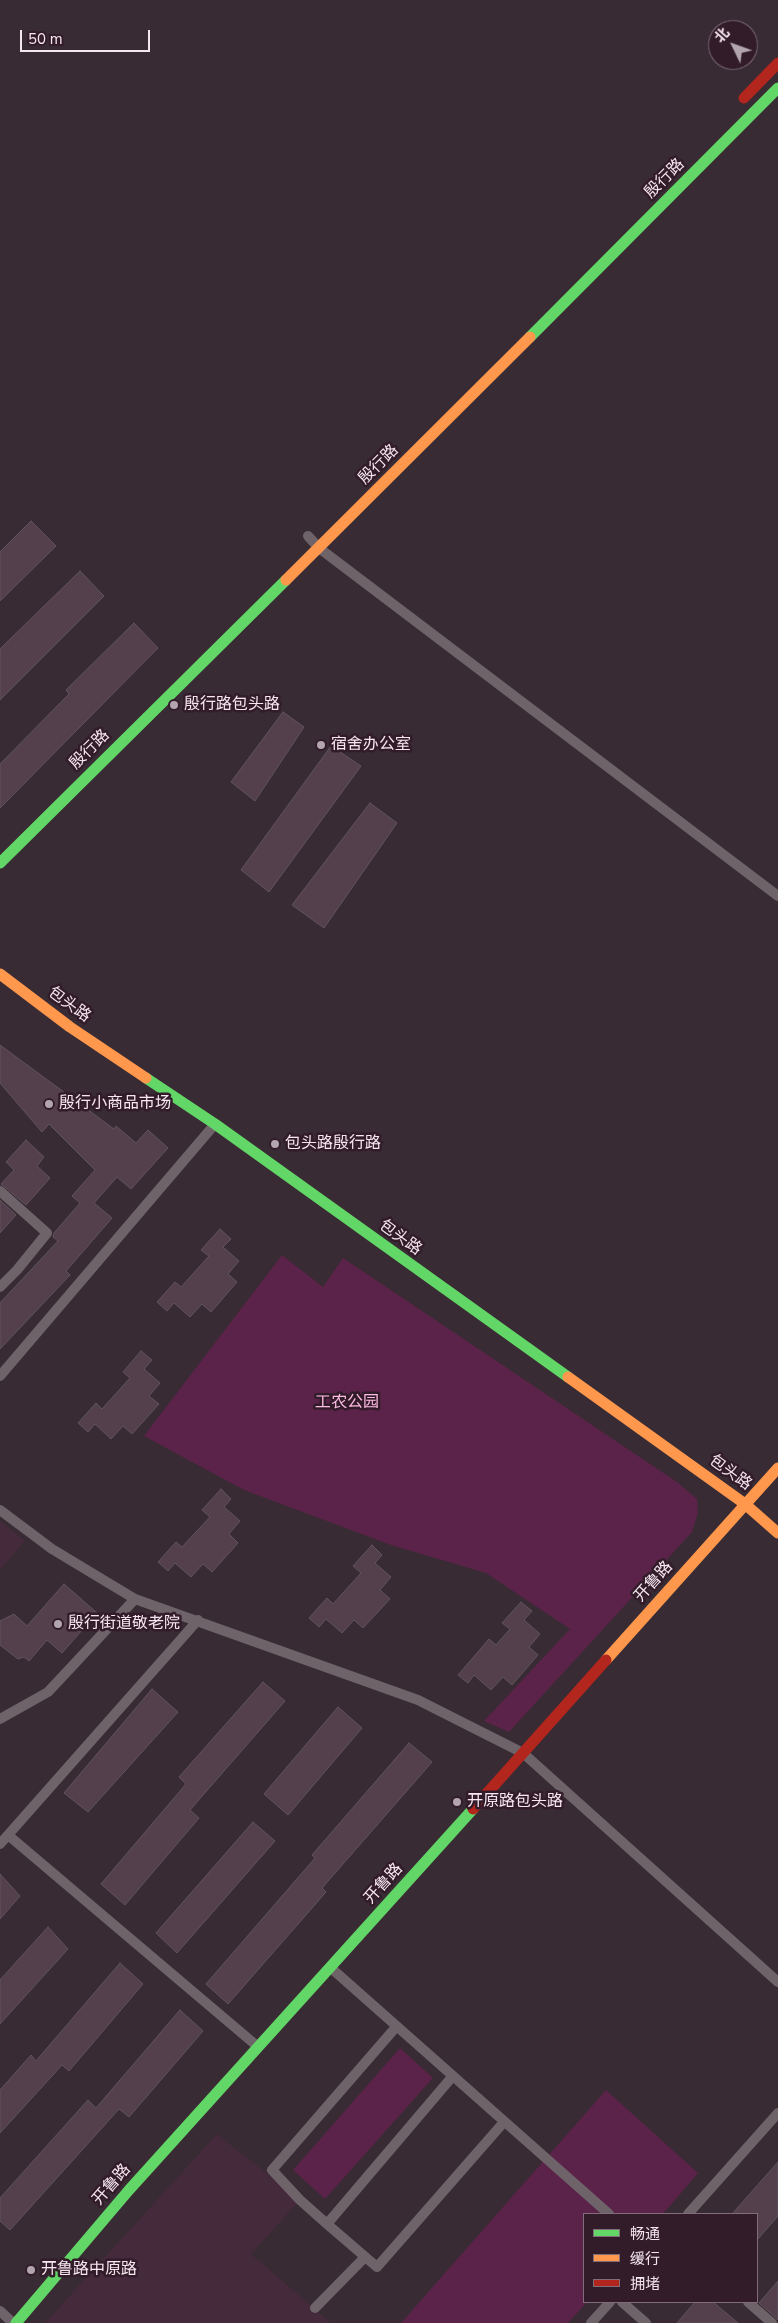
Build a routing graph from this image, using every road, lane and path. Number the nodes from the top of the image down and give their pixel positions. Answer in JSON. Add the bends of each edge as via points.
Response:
{"nodes":[{"id":1,"x":778,"y":63,"type":"edge"},
{"id":2,"x":778,"y":88,"type":"edge"},
{"id":3,"x":736,"y":105,"type":"dead end"},
{"id":4,"x":308,"y":536,"type":"dead end"},
{"id":5,"x":319,"y":548,"type":"junction"},
{"id":6,"x":0,"y":862,"type":"edge"},
{"id":7,"x":778,"y":896,"type":"edge"},
{"id":8,"x":0,"y":974,"type":"edge"},
{"id":9,"x":215,"y":1124,"type":"junction"},
{"id":10,"x":0,"y":1192,"type":"edge"},
{"id":11,"x":0,"y":1287,"type":"edge"},
{"id":12,"x":0,"y":1376,"type":"edge"},
{"id":13,"x":778,"y":1468,"type":"edge"},
{"id":14,"x":745,"y":1504,"type":"junction"},
{"id":15,"x":0,"y":1510,"type":"edge"},
{"id":16,"x":778,"y":1533,"type":"edge"},
{"id":17,"x":135,"y":1599,"type":"junction"},
{"id":18,"x":198,"y":1620,"type":"junction"},
{"id":19,"x":0,"y":1719,"type":"edge"},
{"id":20,"x":523,"y":1753,"type":"junction"},
{"id":21,"x":8,"y":1835,"type":"junction"},
{"id":22,"x":0,"y":1844,"type":"edge"},
{"id":23,"x":331,"y":1967,"type":"junction"},
{"id":24,"x":778,"y":1982,"type":"edge"},
{"id":25,"x":396,"y":2027,"type":"junction"},
{"id":26,"x":257,"y":2046,"type":"junction"},
{"id":27,"x":452,"y":2076,"type":"junction"},
{"id":28,"x":778,"y":2112,"type":"edge"},
{"id":29,"x":504,"y":2122,"type":"junction"},
{"id":30,"x":608,"y":2213,"type":"edge"},
{"id":31,"x":689,"y":2213,"type":"edge"},
{"id":32,"x":327,"y":2224,"type":"junction"},
{"id":33,"x":365,"y":2257,"type":"junction"},
{"id":34,"x":609,"y":2303,"type":"edge"},
{"id":35,"x":623,"y":2303,"type":"edge"},
{"id":36,"x":749,"y":2303,"type":"edge"},
{"id":37,"x":315,"y":2308,"type":"dead end"},
{"id":38,"x":0,"y":2311,"type":"edge"},
{"id":39,"x":14,"y":2323,"type":"edge"},
{"id":40,"x":591,"y":2323,"type":"edge"},
{"id":41,"x":646,"y":2323,"type":"edge"},
{"id":42,"x":772,"y":2323,"type":"edge"}],
"edges":[{"from":1,"to":3,"type":"street"},
{"from":2,"to":5,"type":"street","name":"殷行路"},
{"from":4,"to":5,"type":"lane"},
{"from":5,"to":6,"type":"street","name":"殷行路"},
{"from":5,"to":7,"type":"lane"},
{"from":8,"to":9,"type":"street","name":"包头路","via":[[70,1027]]},
{"from":9,"to":12,"type":"lane"},
{"from":9,"to":14,"type":"street","name":"包头路"},
{"from":10,"to":11,"type":"lane","via":[[47,1233]]},
{"from":13,"to":14,"type":"street","name":"开鲁路"},
{"from":14,"to":16,"type":"street","name":"包头路"},
{"from":14,"to":20,"type":"street","name":"开鲁路"},
{"from":15,"to":17,"type":"lane","via":[[52,1549]]},
{"from":17,"to":18,"type":"lane"},
{"from":17,"to":19,"type":"lane","via":[[48,1692]]},
{"from":18,"to":20,"type":"lane","via":[[418,1700]]},
{"from":18,"to":21,"type":"lane"},
{"from":20,"to":23,"type":"street","name":"开鲁路"},
{"from":20,"to":24,"type":"lane"},
{"from":21,"to":22,"type":"lane"},
{"from":21,"to":26,"type":"lane"},
{"from":23,"to":25,"type":"lane"},
{"from":23,"to":26,"type":"street","name":"开鲁路"},
{"from":25,"to":27,"type":"lane"},
{"from":25,"to":32,"type":"lane","via":[[272,2170]]},
{"from":26,"to":39,"type":"street","name":"开鲁路"},
{"from":27,"to":29,"type":"lane"},
{"from":27,"to":32,"type":"lane"},
{"from":28,"to":31,"type":"lane"},
{"from":29,"to":30,"type":"lane"},
{"from":29,"to":33,"type":"lane","via":[[377,2267]]},
{"from":32,"to":33,"type":"lane"},
{"from":33,"to":37,"type":"lane"},
{"from":34,"to":40,"type":"lane"},
{"from":35,"to":41,"type":"lane"},
{"from":36,"to":42,"type":"lane"},
{"from":38,"to":39,"type":"lane"}]}
